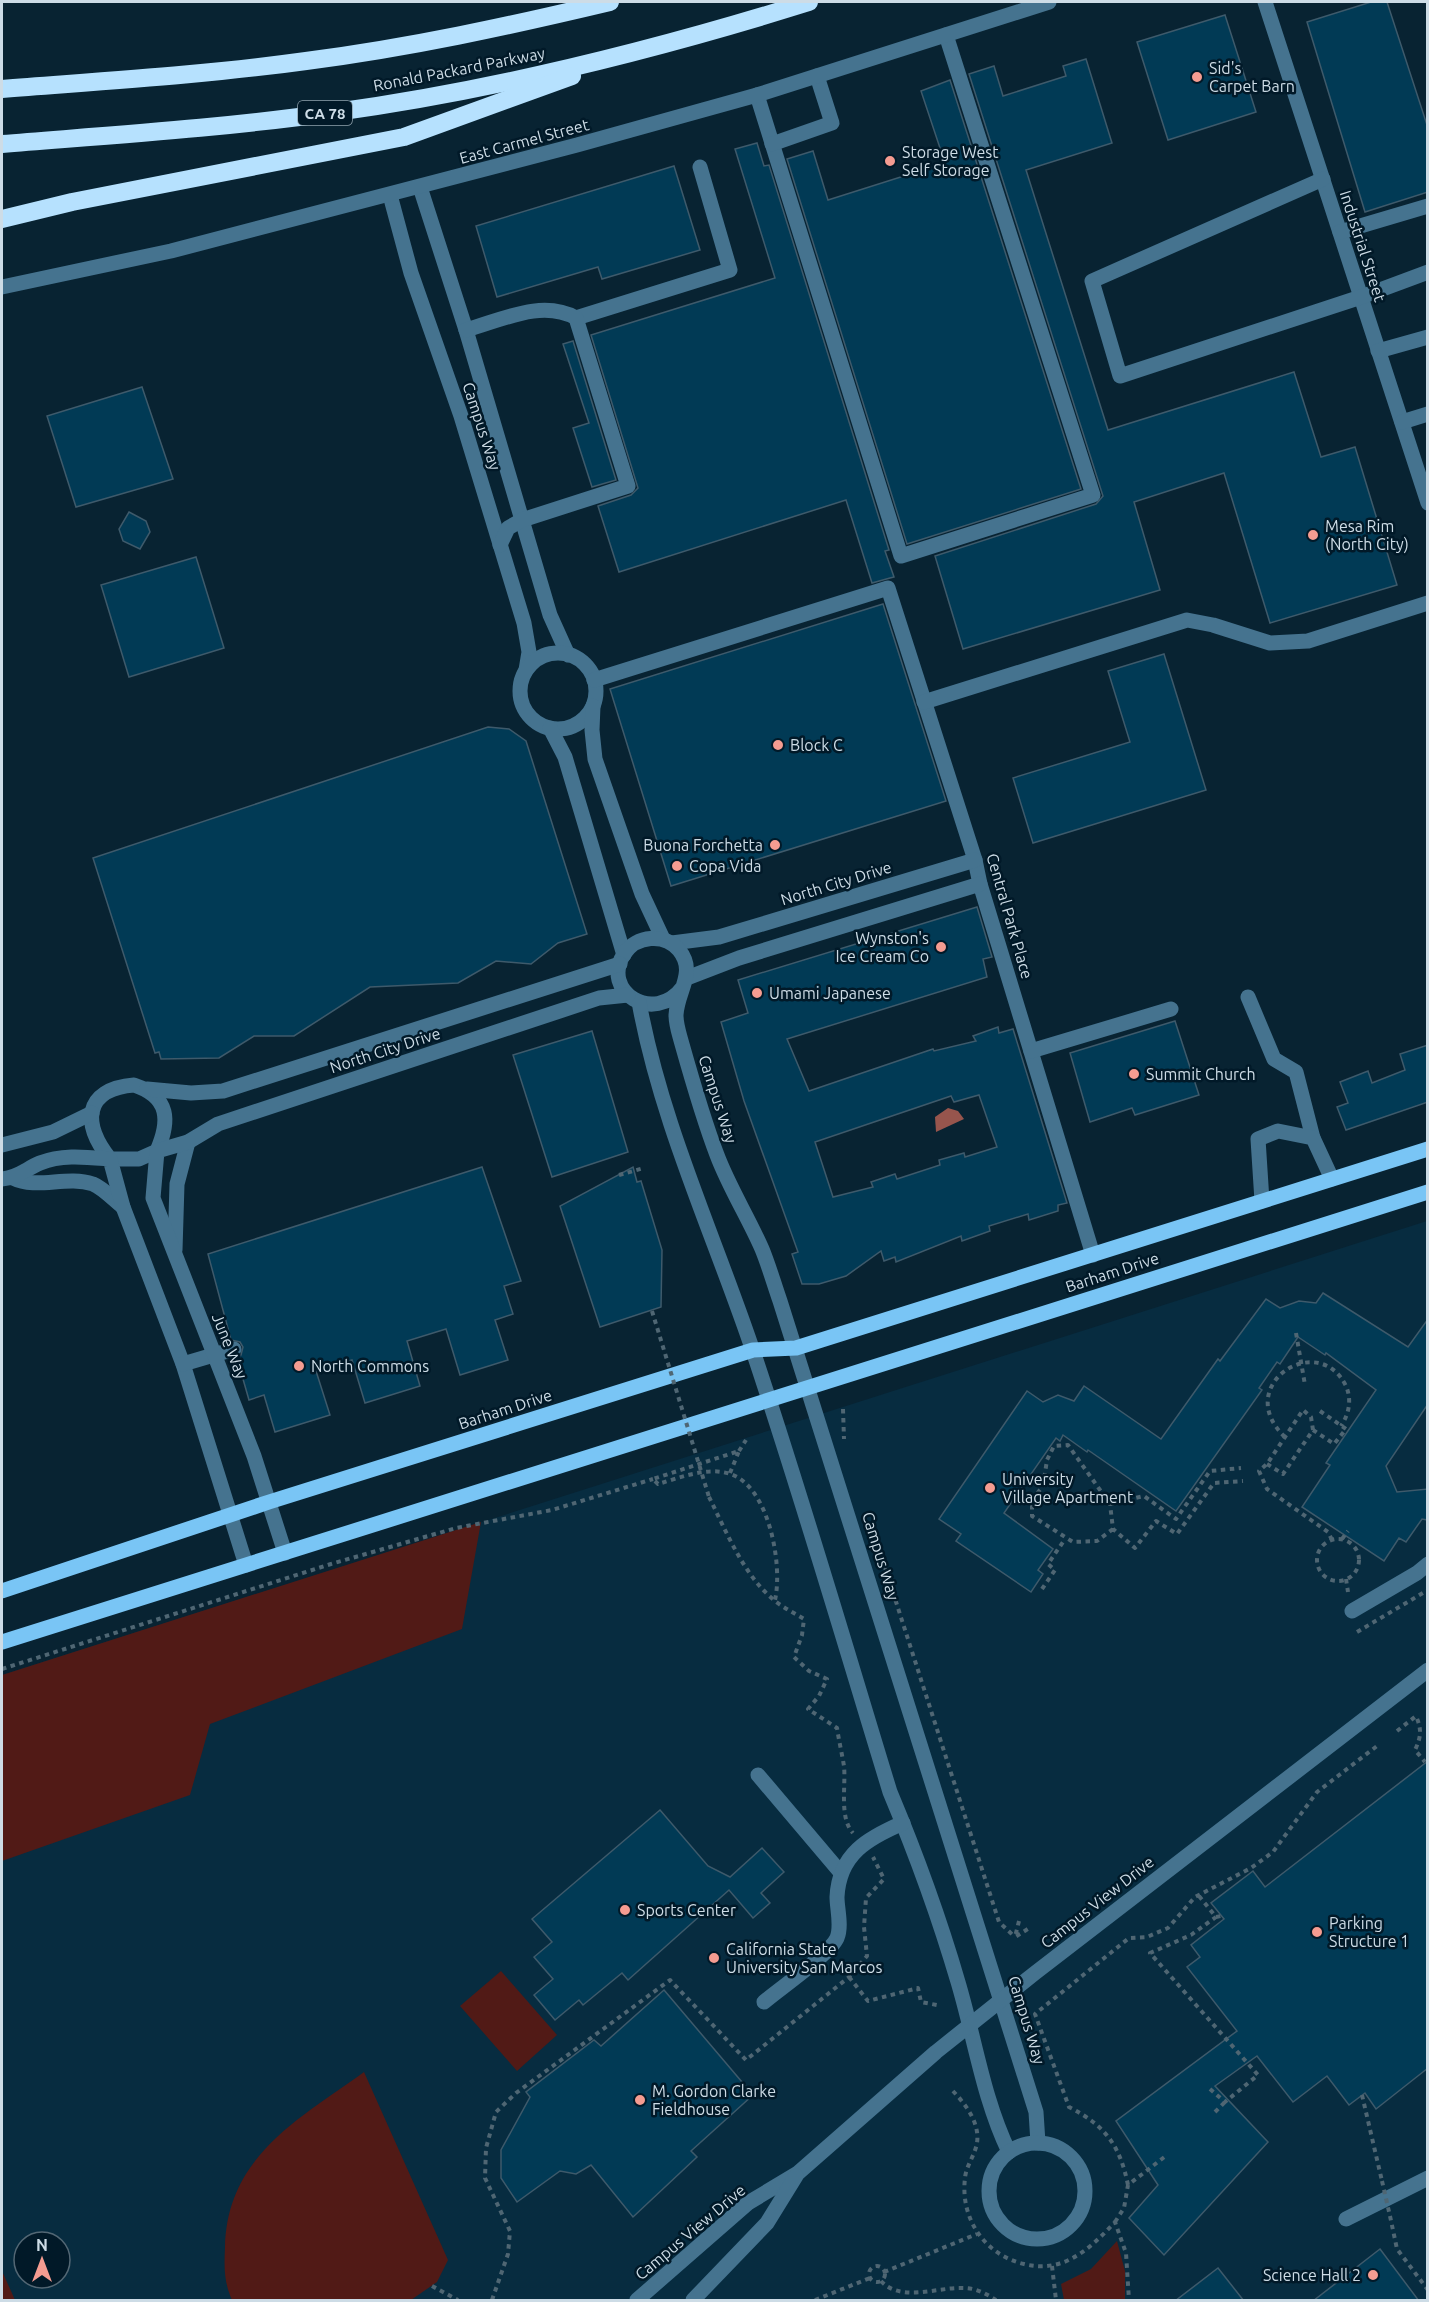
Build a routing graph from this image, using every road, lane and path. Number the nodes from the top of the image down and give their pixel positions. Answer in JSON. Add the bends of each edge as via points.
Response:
{"nodes":[{"id":1,"x":610,"y":2,"type":"edge"},
{"id":2,"x":809,"y":2,"type":"edge"},
{"id":3,"x":1049,"y":2,"type":"edge"},
{"id":4,"x":1265,"y":2,"type":"edge"},
{"id":5,"x":946,"y":35,"type":"junction"},
{"id":6,"x":644,"y":50,"type":"junction"},
{"id":7,"x":817,"y":76,"type":"junction"},
{"id":8,"x":2,"y":89,"type":"edge"},
{"id":9,"x":757,"y":95,"type":"junction"},
{"id":10,"x":2,"y":144,"type":"edge"},
{"id":11,"x":772,"y":144,"type":"junction"},
{"id":12,"x":700,"y":167,"type":"dead end"},
{"id":13,"x":1323,"y":179,"type":"junction"},
{"id":14,"x":420,"y":187,"type":"junction"},
{"id":15,"x":390,"y":195,"type":"junction"},
{"id":16,"x":1428,"y":206,"type":"edge"},
{"id":17,"x":2,"y":219,"type":"edge"},
{"id":18,"x":1340,"y":232,"type":"junction"},
{"id":19,"x":1428,"y":272,"type":"edge"},
{"id":20,"x":2,"y":287,"type":"edge"},
{"id":21,"x":1361,"y":297,"type":"junction"},
{"id":22,"x":576,"y":318,"type":"junction"},
{"id":23,"x":466,"y":330,"type":"junction"},
{"id":24,"x":1428,"y":337,"type":"edge"},
{"id":25,"x":1378,"y":351,"type":"junction"},
{"id":26,"x":1428,"y":414,"type":"edge"},
{"id":27,"x":1402,"y":422,"type":"junction"},
{"id":28,"x":1428,"y":502,"type":"edge"},
{"id":29,"x":522,"y":520,"type":"junction"},
{"id":30,"x":500,"y":545,"type":"junction"},
{"id":31,"x":1428,"y":603,"type":"edge"},
{"id":32,"x":568,"y":655,"type":"junction"},
{"id":33,"x":526,"y":670,"type":"junction"},
{"id":34,"x":594,"y":680,"type":"junction"},
{"id":35,"x":924,"y":702,"type":"junction"},
{"id":36,"x":593,"y":706,"type":"junction"},
{"id":37,"x":550,"y":728,"type":"junction"},
{"id":38,"x":975,"y":860,"type":"junction"},
{"id":39,"x":980,"y":884,"type":"junction"},
{"id":40,"x":667,"y":941,"type":"junction"},
{"id":41,"x":622,"y":959,"type":"junction"},
{"id":42,"x":685,"y":983,"type":"junction"},
{"id":43,"x":1248,"y":997,"type":"dead end"},
{"id":44,"x":633,"y":998,"type":"junction"},
{"id":45,"x":1172,"y":1008,"type":"dead end"},
{"id":46,"x":1031,"y":1051,"type":"junction"},
{"id":47,"x":147,"y":1089,"type":"junction"},
{"id":48,"x":92,"y":1113,"type":"junction"},
{"id":49,"x":1313,"y":1138,"type":"junction"},
{"id":50,"x":188,"y":1142,"type":"junction"},
{"id":51,"x":2,"y":1145,"type":"edge"},
{"id":52,"x":1428,"y":1149,"type":"edge"},
{"id":53,"x":157,"y":1151,"type":"junction"},
{"id":54,"x":110,"y":1159,"type":"junction"},
{"id":55,"x":644,"y":1168,"type":"dead end"},
{"id":56,"x":619,"y":1175,"type":"dead end"},
{"id":57,"x":7,"y":1179,"type":"edge"},
{"id":58,"x":1332,"y":1179,"type":"junction"},
{"id":59,"x":1428,"y":1192,"type":"edge"},
{"id":60,"x":1262,"y":1201,"type":"junction"},
{"id":61,"x":123,"y":1207,"type":"junction"},
{"id":62,"x":1093,"y":1255,"type":"junction"},
{"id":63,"x":175,"y":1258,"type":"junction"},
{"id":64,"x":652,"y":1311,"type":"dead end"},
{"id":65,"x":1296,"y":1334,"type":"dead end"},
{"id":66,"x":796,"y":1348,"type":"junction"},
{"id":67,"x":234,"y":1349,"type":"dead end"},
{"id":68,"x":753,"y":1350,"type":"junction"},
{"id":69,"x":215,"y":1354,"type":"junction"},
{"id":70,"x":183,"y":1364,"type":"junction"},
{"id":71,"x":1302,"y":1364,"type":"junction"},
{"id":72,"x":1305,"y":1385,"type":"dead end"},
{"id":73,"x":808,"y":1387,"type":"junction"},
{"id":74,"x":768,"y":1400,"type":"junction"},
{"id":75,"x":843,"y":1409,"type":"dead end"},
{"id":76,"x":1320,"y":1411,"type":"dead end"},
{"id":77,"x":1341,"y":1426,"type":"junction"},
{"id":78,"x":1313,"y":1430,"type":"junction"},
{"id":79,"x":1285,"y":1437,"type":"junction"},
{"id":80,"x":746,"y":1440,"type":"dead end"},
{"id":81,"x":847,"y":1448,"type":"dead end"},
{"id":82,"x":739,"y":1451,"type":"junction"},
{"id":83,"x":1267,"y":1464,"type":"junction"},
{"id":84,"x":1241,"y":1468,"type":"dead end"},
{"id":85,"x":730,"y":1473,"type":"junction"},
{"id":86,"x":653,"y":1479,"type":"junction"},
{"id":87,"x":1243,"y":1481,"type":"dead end"},
{"id":88,"x":269,"y":1502,"type":"junction"},
{"id":89,"x":1110,"y":1504,"type":"junction"},
{"id":90,"x":230,"y":1515,"type":"junction"},
{"id":91,"x":1113,"y":1529,"type":"junction"},
{"id":92,"x":1348,"y":1531,"type":"dead end"},
{"id":93,"x":876,"y":1539,"type":"dead end"},
{"id":94,"x":1065,"y":1539,"type":"junction"},
{"id":95,"x":1342,"y":1539,"type":"junction"},
{"id":96,"x":1332,"y":1540,"type":"junction"},
{"id":97,"x":285,"y":1553,"type":"junction"},
{"id":98,"x":1428,"y":1564,"type":"edge"},
{"id":99,"x":246,"y":1565,"type":"junction"},
{"id":100,"x":1346,"y":1579,"type":"junction"},
{"id":101,"x":1042,"y":1589,"type":"dead end"},
{"id":102,"x":1428,"y":1590,"type":"edge"},
{"id":103,"x":2,"y":1591,"type":"edge"},
{"id":104,"x":1348,"y":1592,"type":"dead end"},
{"id":105,"x":775,"y":1600,"type":"junction"},
{"id":106,"x":1352,"y":1611,"type":"dead end"},
{"id":107,"x":1357,"y":1632,"type":"dead end"},
{"id":108,"x":2,"y":1642,"type":"edge"},
{"id":109,"x":2,"y":1669,"type":"edge"},
{"id":110,"x":1428,"y":1670,"type":"edge"},
{"id":111,"x":1397,"y":1731,"type":"dead end"},
{"id":112,"x":1377,"y":1746,"type":"dead end"},
{"id":113,"x":1425,"y":1762,"type":"dead end"},
{"id":114,"x":758,"y":1775,"type":"dead end"},
{"id":115,"x":903,"y":1823,"type":"junction"},
{"id":116,"x":862,"y":1844,"type":"junction"},
{"id":117,"x":841,"y":1872,"type":"junction"},
{"id":118,"x":1199,"y":1896,"type":"junction"},
{"id":119,"x":1019,"y":1920,"type":"dead end"},
{"id":120,"x":1031,"y":1927,"type":"dead end"},
{"id":121,"x":1015,"y":1937,"type":"junction"},
{"id":122,"x":849,"y":1977,"type":"junction"},
{"id":123,"x":1001,"y":2000,"type":"junction"},
{"id":124,"x":764,"y":2002,"type":"dead end"},
{"id":125,"x":937,"y":2005,"type":"dead end"},
{"id":126,"x":969,"y":2026,"type":"junction"},
{"id":127,"x":1210,"y":2089,"type":"dead end"},
{"id":128,"x":953,"y":2091,"type":"dead end"},
{"id":129,"x":1362,"y":2095,"type":"dead end"},
{"id":130,"x":1225,"y":2103,"type":"junction"},
{"id":131,"x":1215,"y":2112,"type":"dead end"},
{"id":132,"x":1038,"y":2143,"type":"junction"},
{"id":133,"x":1009,"y":2152,"type":"junction"},
{"id":134,"x":1167,"y":2155,"type":"dead end"},
{"id":135,"x":798,"y":2173,"type":"junction"},
{"id":136,"x":1428,"y":2178,"type":"edge"},
{"id":137,"x":1128,"y":2185,"type":"junction"},
{"id":138,"x":1346,"y":2218,"type":"dead end"},
{"id":139,"x":1115,"y":2222,"type":"junction"},
{"id":140,"x":977,"y":2234,"type":"junction"},
{"id":141,"x":1052,"y":2266,"type":"junction"},
{"id":142,"x":884,"y":2272,"type":"junction"},
{"id":143,"x":870,"y":2278,"type":"junction"},
{"id":144,"x":881,"y":2281,"type":"junction"},
{"id":145,"x":432,"y":2286,"type":"dead end"},
{"id":146,"x":1428,"y":2290,"type":"edge"},
{"id":147,"x":458,"y":2300,"type":"edge"},
{"id":148,"x":492,"y":2301,"type":"edge"},
{"id":149,"x":637,"y":2301,"type":"edge"},
{"id":150,"x":693,"y":2301,"type":"edge"},
{"id":151,"x":815,"y":2301,"type":"edge"},
{"id":152,"x":996,"y":2301,"type":"edge"},
{"id":153,"x":1056,"y":2301,"type":"edge"},
{"id":154,"x":1129,"y":2301,"type":"edge"}],
"edges":[{"from":1,"to":8,"type":"highway","name":"Ronald Packard Parkway","via":[[438,40],[306,61]]},
{"from":2,"to":6,"type":"highway","name":"Ronald Packard Parkway","number":"CA 78"},
{"from":3,"to":5,"type":"street","name":"East Carmel Street"},
{"from":4,"to":13,"type":"street","name":"Industrial Street"},
{"from":5,"to":7,"type":"street","name":"East Carmel Street"},
{"from":5,"to":11,"type":"street","via":[[1093,495],[901,556]]},
{"from":6,"to":10,"type":"highway","name":"Ronald Packard Parkway","number":"CA 78","via":[[441,95],[337,112]]},
{"from":6,"to":17,"type":"highway","via":[[404,136]]},
{"from":7,"to":9,"type":"street","name":"East Carmel Street"},
{"from":7,"to":11,"type":"street","via":[[832,123]]},
{"from":9,"to":11,"type":"street"},
{"from":9,"to":14,"type":"street","name":"East Carmel Street"},
{"from":12,"to":22,"type":"street","via":[[730,270]]},
{"from":13,"to":18,"type":"street","name":"Industrial Street"},
{"from":13,"to":21,"type":"street","via":[[1092,281],[1120,376]]},
{"from":14,"to":15,"type":"street","name":"East Carmel Street"},
{"from":14,"to":23,"type":"street","name":"Campus Way"},
{"from":15,"to":20,"type":"street","name":"East Carmel Street","via":[[171,251]]},
{"from":15,"to":30,"type":"street","name":"Campus Way","via":[[411,273],[461,416]]},
{"from":16,"to":18,"type":"street"},
{"from":18,"to":21,"type":"street","name":"Industrial Street"},
{"from":19,"to":21,"type":"street"},
{"from":21,"to":25,"type":"street","name":"Industrial Street"},
{"from":22,"to":23,"type":"street","via":[[563,311],[538,309]]},
{"from":22,"to":29,"type":"street","via":[[628,486]]},
{"from":23,"to":29,"type":"street","name":"Campus Way"},
{"from":24,"to":25,"type":"street"},
{"from":25,"to":27,"type":"street","name":"Industrial Street"},
{"from":26,"to":27,"type":"street"},
{"from":27,"to":28,"type":"street","name":"Industrial Street"},
{"from":29,"to":30,"type":"street","via":[[508,528]]},
{"from":29,"to":32,"type":"street","name":"Campus Way","via":[[550,615]]},
{"from":30,"to":33,"type":"street","name":"Campus Way","via":[[524,623],[529,652]]},
{"from":31,"to":35,"type":"street","via":[[1308,641],[1270,644],[1213,624],[1187,620]]},
{"from":32,"to":33,"type":"street","via":[[544,656]]},
{"from":32,"to":34,"type":"street","name":"Campus Way","via":[[589,669]]},
{"from":33,"to":37,"type":"street","name":"Campus Way","via":[[521,681],[522,705],[538,724]]},
{"from":34,"to":35,"type":"street","name":"Central Park Place","via":[[888,588]]},
{"from":34,"to":36,"type":"street"},
{"from":35,"to":38,"type":"street","name":"Central Park Place"},
{"from":36,"to":37,"type":"street","via":[[576,725]]},
{"from":36,"to":40,"type":"street","via":[[595,759],[642,894]]},
{"from":37,"to":41,"type":"street","name":"Campus Way","via":[[565,757]]},
{"from":38,"to":39,"type":"street","name":"Central Park Place"},
{"from":38,"to":40,"type":"street","name":"North City Drive","via":[[719,937]]},
{"from":39,"to":42,"type":"street","via":[[740,958]]},
{"from":39,"to":46,"type":"street","name":"Central Park Place"},
{"from":40,"to":41,"type":"street","via":[[641,940]]},
{"from":40,"to":42,"type":"street","via":[[688,967]]},
{"from":41,"to":44,"type":"street","name":"Campus Way","via":[[619,975]]},
{"from":41,"to":47,"type":"street","name":"North City Drive","via":[[223,1091],[191,1094]]},
{"from":42,"to":44,"type":"street","via":[[668,1002],[658,1005]]},
{"from":42,"to":66,"type":"street","name":"Campus Way","via":[[676,1014],[679,1035],[717,1155],[762,1248]]},
{"from":43,"to":49,"type":"street","via":[[1274,1059],[1296,1072]]},
{"from":44,"to":50,"type":"street","name":"North City Drive","via":[[591,1001],[229,1120]]},
{"from":44,"to":68,"type":"street","name":"Campus Way","via":[[690,1182]]},
{"from":45,"to":46,"type":"street"},
{"from":46,"to":62,"type":"street","name":"Central Park Place"},
{"from":47,"to":48,"type":"street","name":"North City Drive","via":[[119,1086],[106,1092]]},
{"from":47,"to":53,"type":"street","via":[[164,1109],[166,1122]]},
{"from":48,"to":51,"type":"street","name":"North City Drive","via":[[53,1132]]},
{"from":48,"to":54,"type":"street","via":[[96,1142]]},
{"from":49,"to":58,"type":"street"},
{"from":49,"to":60,"type":"street","via":[[1278,1131],[1258,1139]]},
{"from":50,"to":53,"type":"street","name":"North City Drive"},
{"from":50,"to":63,"type":"street","via":[[177,1184]]},
{"from":52,"to":58,"type":"main road"},
{"from":53,"to":54,"type":"street","name":"North City Drive","via":[[139,1159]]},
{"from":53,"to":63,"type":"street","name":"June Way","via":[[153,1198]]},
{"from":54,"to":57,"type":"street","name":"North City Drive","via":[[56,1159]]},
{"from":54,"to":61,"type":"street"},
{"from":55,"to":56,"type":"path"},
{"from":57,"to":61,"type":"street","via":[[25,1184],[60,1179],[94,1184]]},
{"from":58,"to":60,"type":"main road"},
{"from":59,"to":73,"type":"main road","name":"Barham Drive"},
{"from":60,"to":62,"type":"main road","name":"Barham Drive"},
{"from":61,"to":70,"type":"street"},
{"from":62,"to":66,"type":"main road","name":"Barham Drive"},
{"from":63,"to":69,"type":"street","name":"June Way"},
{"from":64,"to":105,"type":"path","bridge":true,"via":[[709,1497],[734,1548]]},
{"from":65,"to":71,"type":"path"},
{"from":66,"to":68,"type":"main road","name":"Barham Drive"},
{"from":66,"to":73,"type":"street","name":"Campus Way"},
{"from":67,"to":69,"type":"street"},
{"from":68,"to":74,"type":"street","name":"Campus Way"},
{"from":68,"to":88,"type":"main road","name":"Barham Drive"},
{"from":69,"to":70,"type":"street"},
{"from":69,"to":88,"type":"street","name":"June Way"},
{"from":70,"to":90,"type":"street"},
{"from":71,"to":72,"type":"path"},
{"from":71,"to":77,"type":"path","via":[[1325,1365],[1341,1378],[1347,1389],[1349,1409]]},
{"from":71,"to":79,"type":"path","via":[[1280,1374],[1268,1396],[1270,1416]]},
{"from":73,"to":74,"type":"main road","name":"Barham Drive"},
{"from":73,"to":123,"type":"street","name":"Campus Way"},
{"from":74,"to":97,"type":"main road"},
{"from":74,"to":115,"type":"street","name":"Campus Way"},
{"from":75,"to":81,"type":"path"},
{"from":76,"to":77,"type":"path"},
{"from":77,"to":78,"type":"path","via":[[1347,1430],[1334,1444]]},
{"from":78,"to":79,"type":"path","via":[[1311,1417],[1303,1410]]},
{"from":78,"to":83,"type":"path","via":[[1283,1474]]},
{"from":79,"to":83,"type":"path"},
{"from":80,"to":82,"type":"path"},
{"from":82,"to":85,"type":"path"},
{"from":82,"to":86,"type":"path"},
{"from":83,"to":96,"type":"path","via":[[1259,1471],[1267,1488],[1328,1532]]},
{"from":84,"to":89,"type":"path","via":[[1210,1471],[1176,1519],[1144,1496]]},
{"from":85,"to":86,"type":"path","via":[[710,1472],[658,1484]]},
{"from":85,"to":105,"type":"path","via":[[751,1490],[773,1538],[778,1563]]},
{"from":86,"to":109,"type":"path","via":[[552,1510],[456,1528],[331,1564]]},
{"from":87,"to":91,"type":"path","via":[[1214,1483],[1177,1534],[1155,1521],[1135,1548]]},
{"from":88,"to":90,"type":"main road","name":"Barham Drive"},
{"from":88,"to":97,"type":"street","name":"June Way"},
{"from":89,"to":91,"type":"path"},
{"from":89,"to":94,"type":"path","via":[[1074,1450],[1068,1445],[1054,1446],[1047,1460],[1043,1486],[1030,1509],[1037,1522],[1060,1532]]},
{"from":90,"to":99,"type":"street"},
{"from":90,"to":103,"type":"main road","name":"Barham Drive"},
{"from":91,"to":94,"type":"path","via":[[1096,1541]]},
{"from":92,"to":95,"type":"path"},
{"from":93,"to":121,"type":"path","via":[[999,1922]]},
{"from":94,"to":101,"type":"path","via":[[1048,1564],[1055,1570]]},
{"from":95,"to":96,"type":"path"},
{"from":95,"to":100,"type":"path","via":[[1354,1546],[1359,1558],[1356,1571]]},
{"from":96,"to":100,"type":"path","via":[[1319,1551],[1318,1566],[1332,1580]]},
{"from":97,"to":99,"type":"main road"},
{"from":98,"to":106,"type":"street"},
{"from":99,"to":108,"type":"main road"},
{"from":100,"to":104,"type":"path"},
{"from":102,"to":107,"type":"path"},
{"from":105,"to":116,"type":"path","via":[[804,1619],[794,1657],[827,1679],[808,1709],[837,1728],[849,1829]]},
{"from":110,"to":123,"type":"street","name":"Campus View Drive"},
{"from":111,"to":113,"type":"path","via":[[1416,1716],[1420,1739],[1415,1750]]},
{"from":112,"to":118,"type":"path","via":[[1317,1792],[1273,1852]]},
{"from":114,"to":117,"type":"street"},
{"from":115,"to":116,"type":"street"},
{"from":115,"to":126,"type":"street","name":"Campus Way","via":[[957,1977]]},
{"from":116,"to":117,"type":"street"},
{"from":116,"to":122,"type":"path","via":[[884,1879],[866,1898],[867,1956]]},
{"from":117,"to":124,"type":"street","via":[[837,1938]]},
{"from":118,"to":130,"type":"path","via":[[1219,1917],[1191,1935],[1150,1953],[1258,2075]]},
{"from":118,"to":137,"type":"path","via":[[1168,1928],[1147,1937],[1129,1938],[1035,2014],[1069,2107],[1107,2133],[1122,2158]]},
{"from":119,"to":121,"type":"path"},
{"from":120,"to":121,"type":"path"},
{"from":122,"to":125,"type":"path","via":[[868,2001],[918,1988],[921,2002]]},
{"from":122,"to":148,"type":"path","via":[[746,2060],[670,1980],[516,2093],[496,2112],[486,2148],[485,2178],[510,2231],[508,2254]]},
{"from":123,"to":126,"type":"street","name":"Campus View Drive"},
{"from":123,"to":132,"type":"street","name":"Campus Way","via":[[1036,2112]]},
{"from":126,"to":133,"type":"street","name":"Campus Way","via":[[982,2081]]},
{"from":126,"to":135,"type":"street","name":"Campus View Drive"},
{"from":127,"to":130,"type":"path"},
{"from":128,"to":140,"type":"path","via":[[971,2111],[978,2142],[965,2176],[964,2198]]},
{"from":129,"to":146,"type":"path","bridge":true,"via":[[1397,2248]]},
{"from":130,"to":131,"type":"path"},
{"from":132,"to":133,"type":"street"},
{"from":132,"to":133,"type":"street","via":[[1066,2152],[1077,2163],[1086,2192],[1076,2220],[1052,2237],[1022,2237],[1008,2230],[991,2205],[992,2176]]},
{"from":134,"to":137,"type":"path"},
{"from":135,"to":149,"type":"street","name":"Campus View Drive","via":[[748,2203]]},
{"from":135,"to":150,"type":"street","name":"Campus View Drive","via":[[767,2223]]},
{"from":136,"to":138,"type":"street"},
{"from":137,"to":139,"type":"path","via":[[1124,2208]]},
{"from":139,"to":141,"type":"path","via":[[1072,2260]]},
{"from":139,"to":154,"type":"path","via":[[1126,2253]]},
{"from":140,"to":141,"type":"path","via":[[1013,2262]]},
{"from":140,"to":142,"type":"path"},
{"from":141,"to":153,"type":"path"},
{"from":142,"to":143,"type":"path","via":[[873,2268]]},
{"from":142,"to":144,"type":"path"},
{"from":143,"to":144,"type":"path"},
{"from":143,"to":151,"type":"path"},
{"from":144,"to":152,"type":"path","via":[[890,2290],[920,2299],[962,2288],[986,2293]]},
{"from":145,"to":147,"type":"path"}]}
